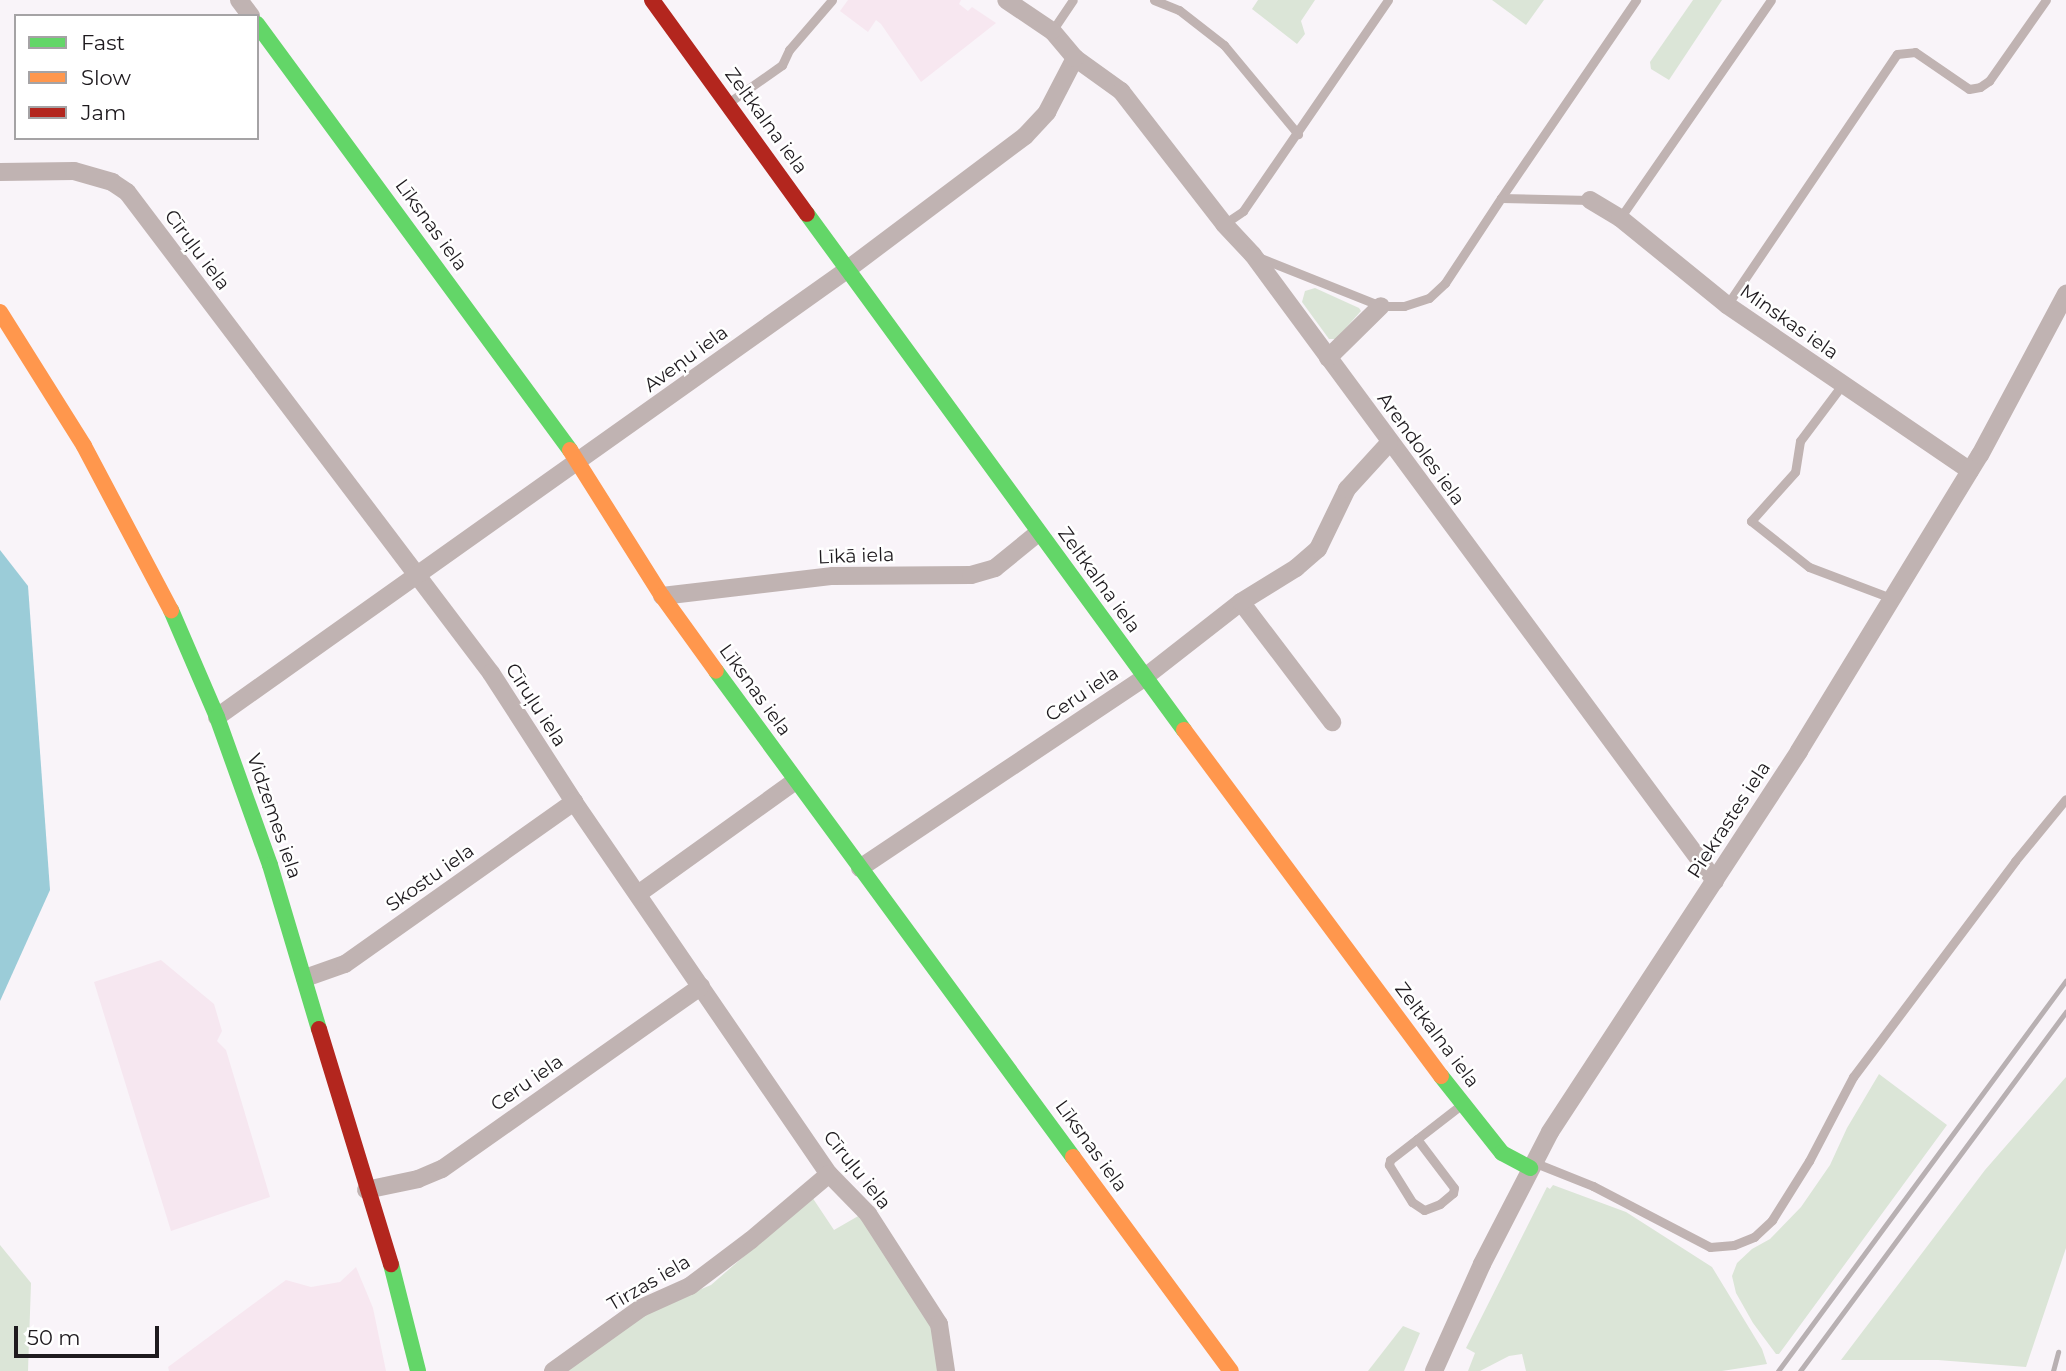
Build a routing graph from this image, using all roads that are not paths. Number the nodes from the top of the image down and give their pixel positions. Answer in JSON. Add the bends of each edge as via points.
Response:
{"nodes":[{"id":1,"x":652,"y":0,"type":"edge"},
{"id":2,"x":832,"y":0,"type":"edge"},
{"id":3,"x":1006,"y":0,"type":"edge"},
{"id":4,"x":1073,"y":0,"type":"edge"},
{"id":5,"x":1154,"y":0,"type":"edge"},
{"id":6,"x":1388,"y":0,"type":"edge"},
{"id":7,"x":1636,"y":0,"type":"edge"},
{"id":8,"x":1771,"y":0,"type":"edge"},
{"id":9,"x":2046,"y":0,"type":"edge"},
{"id":10,"x":259,"y":27,"type":"edge"},
{"id":11,"x":1052,"y":31,"type":"junction"},
{"id":12,"x":1075,"y":58,"type":"junction"},
{"id":13,"x":728,"y":104,"type":"junction"},
{"id":14,"x":1297,"y":134,"type":"junction"},
{"id":15,"x":0,"y":172,"type":"edge"},
{"id":16,"x":1501,"y":198,"type":"junction"},
{"id":17,"x":1590,"y":200,"type":"joint"},
{"id":18,"x":1620,"y":218,"type":"junction"},
{"id":19,"x":1224,"y":224,"type":"junction"},
{"id":20,"x":1253,"y":255,"type":"junction"},
{"id":21,"x":848,"y":269,"type":"junction"},
{"id":22,"x":2066,"y":294,"type":"edge"},
{"id":23,"x":1727,"y":305,"type":"junction"},
{"id":24,"x":1381,"y":306,"type":"junction"},
{"id":25,"x":0,"y":312,"type":"edge"},
{"id":26,"x":1328,"y":358,"type":"junction"},
{"id":27,"x":1842,"y":385,"type":"junction"},
{"id":28,"x":1390,"y":443,"type":"junction"},
{"id":29,"x":578,"y":462,"type":"junction"},
{"id":30,"x":1970,"y":471,"type":"junction"},
{"id":31,"x":1038,"y":533,"type":"junction"},
{"id":32,"x":416,"y":578,"type":"junction"},
{"id":33,"x":662,"y":596,"type":"junction"},
{"id":34,"x":1891,"y":598,"type":"junction"},
{"id":35,"x":1241,"y":602,"type":"junction"},
{"id":36,"x":1144,"y":677,"type":"junction"},
{"id":37,"x":217,"y":717,"type":"junction"},
{"id":38,"x":1332,"y":722,"type":"dead end"},
{"id":39,"x":795,"y":781,"type":"junction"},
{"id":40,"x":2066,"y":799,"type":"edge"},
{"id":41,"x":574,"y":802,"type":"junction"},
{"id":42,"x":860,"y":868,"type":"junction"},
{"id":43,"x":1715,"y":881,"type":"junction"},
{"id":44,"x":638,"y":894,"type":"junction"},
{"id":45,"x":305,"y":978,"type":"junction"},
{"id":46,"x":701,"y":986,"type":"junction"},
{"id":47,"x":1462,"y":1104,"type":"junction"},
{"id":48,"x":1417,"y":1139,"type":"junction"},
{"id":49,"x":1532,"y":1165,"type":"junction"},
{"id":50,"x":829,"y":1174,"type":"junction"},
{"id":51,"x":366,"y":1190,"type":"junction"},
{"id":52,"x":418,"y":1371,"type":"edge"},
{"id":53,"x":552,"y":1371,"type":"edge"},
{"id":54,"x":946,"y":1371,"type":"edge"},
{"id":55,"x":1231,"y":1371,"type":"edge"},
{"id":56,"x":1434,"y":1371,"type":"edge"}],
"edges":[{"from":1,"to":13,"type":"street","name":"Zeltkalna iela"},
{"from":2,"to":13,"type":"lane","via":[[789,50],[782,65]]},
{"from":3,"to":11,"type":"street"},
{"from":4,"to":11,"type":"lane"},
{"from":5,"to":14,"type":"lane","via":[[1179,9],[1224,45]]},
{"from":6,"to":14,"type":"lane"},
{"from":7,"to":16,"type":"lane"},
{"from":8,"to":18,"type":"lane"},
{"from":9,"to":23,"type":"lane","via":[[1980,88],[1969,89],[1915,52],[1897,54]]},
{"from":10,"to":29,"type":"street","name":"Līksnas iela"},
{"from":11,"to":12,"type":"street"},
{"from":12,"to":19,"type":"street","name":"Arendoles iela","via":[[1121,91]]},
{"from":12,"to":21,"type":"street","name":"Aveņu iela","via":[[1047,112],[1025,136]]},
{"from":13,"to":21,"type":"street","name":"Zeltkalna iela"},
{"from":14,"to":19,"type":"lane","via":[[1243,211]]},
{"from":15,"to":32,"type":"street","name":"Cīruļu iela","via":[[74,171],[127,191]]},
{"from":16,"to":17,"type":"lane"},
{"from":16,"to":24,"type":"lane","via":[[1429,298],[1404,306]]},
{"from":17,"to":18,"type":"street","name":"Minskas iela"},
{"from":18,"to":23,"type":"street","name":"Minskas iela"},
{"from":19,"to":20,"type":"street","name":"Arendoles iela"},
{"from":20,"to":24,"type":"lane"},
{"from":20,"to":26,"type":"street","name":"Arendoles iela"},
{"from":21,"to":29,"type":"street","name":"Aveņu iela"},
{"from":21,"to":31,"type":"street","name":"Zeltkalna iela"},
{"from":22,"to":30,"type":"street","name":"Piekrastes iela"},
{"from":23,"to":27,"type":"street","name":"Minskas iela"},
{"from":24,"to":26,"type":"street"},
{"from":25,"to":37,"type":"street","name":"Vidzemes iela","via":[[138,543]]},
{"from":26,"to":28,"type":"street","name":"Arendoles iela"},
{"from":27,"to":30,"type":"street","name":"Minskas iela"},
{"from":27,"to":34,"type":"lane","via":[[1800,441],[1795,472],[1751,522],[1809,568]]},
{"from":28,"to":35,"type":"street","name":"Ceru iela","via":[[1347,489],[1318,550]]},
{"from":28,"to":43,"type":"street","name":"Arendoles iela"},
{"from":29,"to":32,"type":"street","name":"Aveņu iela"},
{"from":29,"to":33,"type":"street","name":"Līksnas iela"},
{"from":30,"to":34,"type":"street","name":"Piekrastes iela"},
{"from":31,"to":33,"type":"street","name":"Līkā iela","via":[[995,568],[971,575],[833,576]]},
{"from":31,"to":36,"type":"street","name":"Zeltkalna iela"},
{"from":32,"to":37,"type":"street","name":"Aveņu iela"},
{"from":32,"to":41,"type":"street","name":"Cīruļu iela","via":[[491,674]]},
{"from":33,"to":39,"type":"street","name":"Līksnas iela"},
{"from":34,"to":43,"type":"street","name":"Piekrastes iela"},
{"from":35,"to":36,"type":"street","name":"Ceru iela"},
{"from":35,"to":38,"type":"street"},
{"from":36,"to":42,"type":"street","name":"Ceru iela"},
{"from":36,"to":47,"type":"street","name":"Zeltkalna iela"},
{"from":37,"to":45,"type":"street","name":"Vidzemes iela"},
{"from":39,"to":42,"type":"street","name":"Līksnas iela"},
{"from":39,"to":44,"type":"street"},
{"from":40,"to":49,"type":"lane","via":[[1853,1077],[1810,1161],[1772,1220],[1754,1237],[1710,1247],[1593,1186]]},
{"from":41,"to":44,"type":"street","name":"Cīruļu iela"},
{"from":41,"to":45,"type":"street","name":"Skostu iela","via":[[345,964]]},
{"from":42,"to":55,"type":"street","name":"Līksnas iela"},
{"from":43,"to":49,"type":"street","name":"Piekrastes iela"},
{"from":44,"to":46,"type":"street","name":"Cīruļu iela"},
{"from":45,"to":51,"type":"street","name":"Vidzemes iela"},
{"from":46,"to":50,"type":"street","name":"Cīruļu iela"},
{"from":46,"to":51,"type":"street","name":"Ceru iela","via":[[442,1169]]},
{"from":47,"to":48,"type":"lane"},
{"from":47,"to":49,"type":"street","name":"Zeltkalna iela","via":[[1502,1153]]},
{"from":48,"to":48,"type":"lane","via":[[1390,1160],[1389,1170],[1419,1209],[1430,1209],[1454,1188]]},
{"from":49,"to":56,"type":"street","name":"Piekrastes iela"},
{"from":50,"to":53,"type":"street","name":"Tirzas iela","via":[[690,1286],[641,1308]]},
{"from":50,"to":54,"type":"street","name":"Cīruļu iela","via":[[868,1214],[939,1324]]},
{"from":51,"to":52,"type":"street","name":"Vidzemes iela","via":[[407,1318]]}]}
